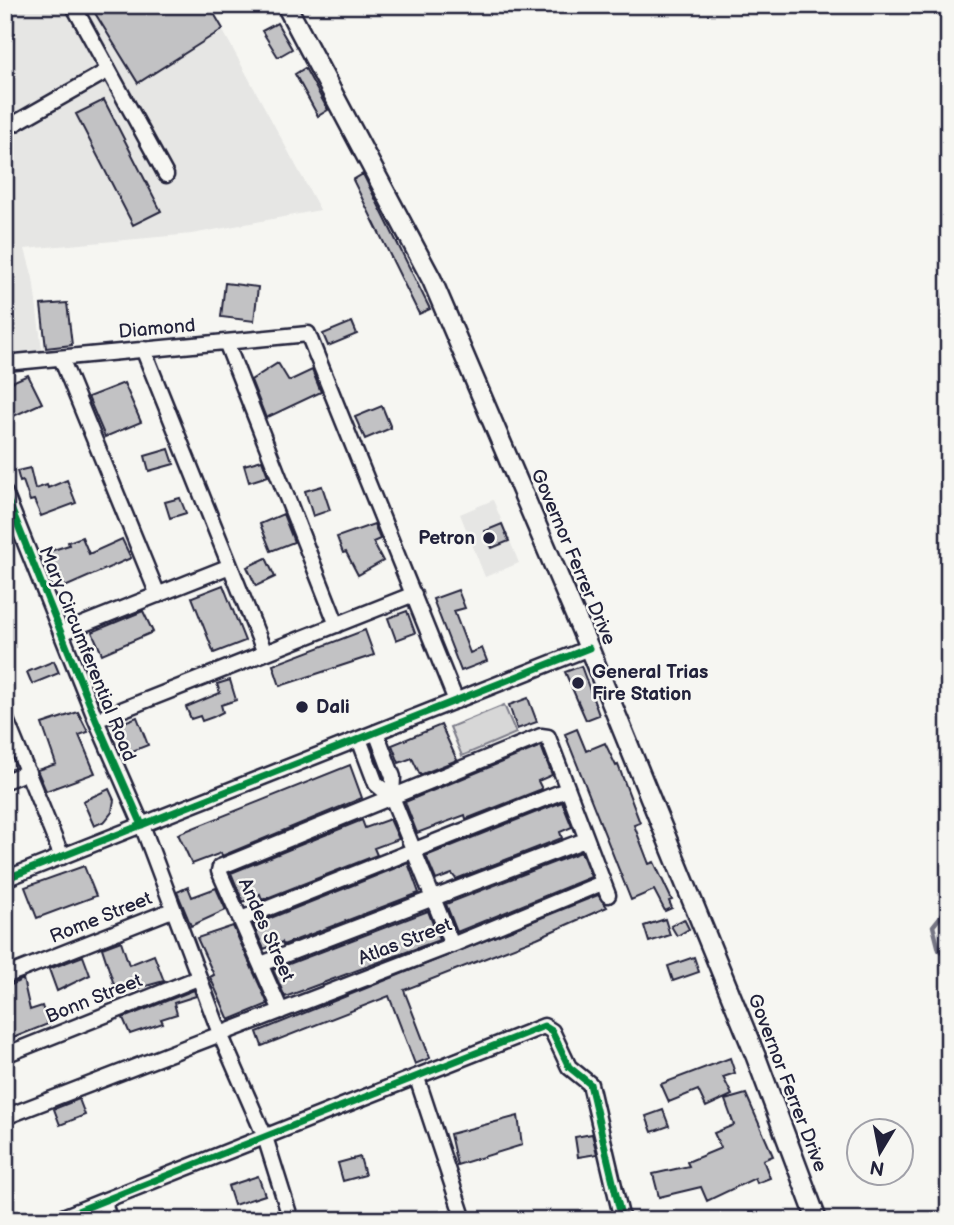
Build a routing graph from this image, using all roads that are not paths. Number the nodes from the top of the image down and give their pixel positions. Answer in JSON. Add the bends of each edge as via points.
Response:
{"nodes":[{"id":1,"x":73,"y":5,"type":"edge"},
{"id":2,"x":286,"y":5,"type":"edge"},
{"id":3,"x":107,"y":71,"type":"junction"},
{"id":4,"x":5,"y":129,"type":"edge"},
{"id":5,"x":166,"y":175,"type":"dead end"},
{"id":6,"x":226,"y":342,"type":"junction"},
{"id":7,"x":144,"y":349,"type":"junction"},
{"id":8,"x":61,"y":358,"type":"junction"},
{"id":9,"x":5,"y":363,"type":"edge"},
{"id":10,"x":5,"y":493,"type":"edge"},
{"id":11,"x":230,"y":566,"type":"junction"},
{"id":12,"x":414,"y":594,"type":"junction"},
{"id":13,"x":158,"y":595,"type":"junction"},
{"id":14,"x":337,"y":625,"type":"junction"},
{"id":15,"x":61,"y":633,"type":"junction"},
{"id":16,"x":589,"y":648,"type":"junction"},
{"id":17,"x":265,"y":653,"type":"junction"},
{"id":18,"x":456,"y":701,"type":"junction"},
{"id":19,"x":5,"y":717,"type":"edge"},
{"id":20,"x":96,"y":720,"type":"junction"},
{"id":21,"x":376,"y":732,"type":"junction"},
{"id":22,"x":359,"y":739,"type":"junction"},
{"id":23,"x":28,"y":772,"type":"junction"},
{"id":24,"x":5,"y":781,"type":"edge"},
{"id":25,"x":566,"y":790,"type":"junction"},
{"id":26,"x":392,"y":797,"type":"junction"},
{"id":27,"x":142,"y":825,"type":"junction"},
{"id":28,"x":585,"y":839,"type":"junction"},
{"id":29,"x":414,"y":850,"type":"junction"},
{"id":30,"x":61,"y":857,"type":"junction"},
{"id":31,"x":5,"y":879,"type":"edge"},
{"id":32,"x":433,"y":899,"type":"junction"},
{"id":33,"x":172,"y":910,"type":"junction"},
{"id":34,"x":241,"y":919,"type":"junction"},
{"id":35,"x":452,"y":945,"type":"junction"},
{"id":36,"x":261,"y":964,"type":"junction"},
{"id":37,"x":5,"y":976,"type":"edge"},
{"id":38,"x":198,"y":978,"type":"junction"},
{"id":39,"x":281,"y":1011,"type":"junction"},
{"id":40,"x":221,"y":1035,"type":"junction"},
{"id":41,"x":5,"y":1055,"type":"edge"},
{"id":42,"x":417,"y":1078,"type":"junction"},
{"id":43,"x":5,"y":1117,"type":"edge"},
{"id":44,"x":265,"y":1137,"type":"junction"},
{"id":45,"x":104,"y":1201,"type":"junction"},
{"id":46,"x":55,"y":1220,"type":"edge"},
{"id":47,"x":109,"y":1220,"type":"edge"},
{"id":48,"x":291,"y":1220,"type":"edge"},
{"id":49,"x":464,"y":1220,"type":"edge"},
{"id":50,"x":622,"y":1220,"type":"edge"},
{"id":51,"x":817,"y":1220,"type":"edge"}],
"edges":[{"from":1,"to":3,"type":"street"},
{"from":2,"to":16,"type":"main road","name":"Governor Ferrer Drive","via":[[432,280]]},
{"from":3,"to":4,"type":"street"},
{"from":3,"to":5,"type":"street"},
{"from":6,"to":7,"type":"street","name":"Diamond"},
{"from":6,"to":12,"type":"street","name":"Diamond","via":[[311,337]]},
{"from":6,"to":14,"type":"street"},
{"from":7,"to":8,"type":"street","name":"Diamond"},
{"from":7,"to":11,"type":"street"},
{"from":8,"to":9,"type":"street","name":"Diamond"},
{"from":8,"to":13,"type":"street"},
{"from":10,"to":15,"type":"street","name":"Mary Circumferential Road"},
{"from":11,"to":13,"type":"street"},
{"from":11,"to":17,"type":"street"},
{"from":12,"to":14,"type":"street"},
{"from":12,"to":18,"type":"street"},
{"from":13,"to":15,"type":"street"},
{"from":14,"to":17,"type":"street"},
{"from":15,"to":20,"type":"street","name":"Mary Circumferential Road"},
{"from":16,"to":18,"type":"street"},
{"from":16,"to":51,"type":"main road","name":"Governor Ferrer Drive"},
{"from":17,"to":20,"type":"street"},
{"from":18,"to":21,"type":"street"},
{"from":19,"to":23,"type":"street"},
{"from":20,"to":27,"type":"street","name":"Mary Circumferential Road"},
{"from":21,"to":22,"type":"street"},
{"from":21,"to":26,"type":"street","via":[[393,777]]},
{"from":22,"to":26,"type":"street","via":[[376,784]]},
{"from":22,"to":27,"type":"street"},
{"from":23,"to":24,"type":"street"},
{"from":23,"to":30,"type":"street"},
{"from":25,"to":26,"type":"street","via":[[548,737],[541,736]]},
{"from":25,"to":28,"type":"street"},
{"from":25,"to":29,"type":"street"},
{"from":26,"to":29,"type":"street"},
{"from":26,"to":34,"type":"street","name":"Andes Street","via":[[222,866],[219,871]]},
{"from":27,"to":30,"type":"street"},
{"from":27,"to":33,"type":"street","name":"Mary Circumferential Road"},
{"from":28,"to":32,"type":"street"},
{"from":28,"to":35,"type":"street","name":"Atlas Street","via":[[605,889]]},
{"from":29,"to":32,"type":"street"},
{"from":29,"to":34,"type":"street"},
{"from":30,"to":31,"type":"street"},
{"from":32,"to":35,"type":"street"},
{"from":32,"to":36,"type":"street"},
{"from":33,"to":37,"type":"street","name":"Rome Street"},
{"from":33,"to":38,"type":"street","name":"Mary Circumferential Road"},
{"from":34,"to":36,"type":"street","name":"Andes Street"},
{"from":35,"to":39,"type":"street","name":"Atlas Street"},
{"from":36,"to":39,"type":"street","name":"Andes Street"},
{"from":38,"to":40,"type":"street","name":"Mary Circumferential Road"},
{"from":38,"to":41,"type":"street","name":"Bonn Street"},
{"from":39,"to":40,"type":"street","name":"Atlas Street"},
{"from":40,"to":43,"type":"street","name":"Atlas Street"},
{"from":40,"to":44,"type":"street","name":"Mary Circumferential Road"},
{"from":42,"to":44,"type":"street"},
{"from":42,"to":49,"type":"street"},
{"from":42,"to":50,"type":"street","via":[[548,1027],[569,1067],[590,1084]]},
{"from":44,"to":45,"type":"street"},
{"from":44,"to":48,"type":"street","name":"Mary Circumferential Road"},
{"from":45,"to":46,"type":"street"},
{"from":45,"to":47,"type":"street"}]}
